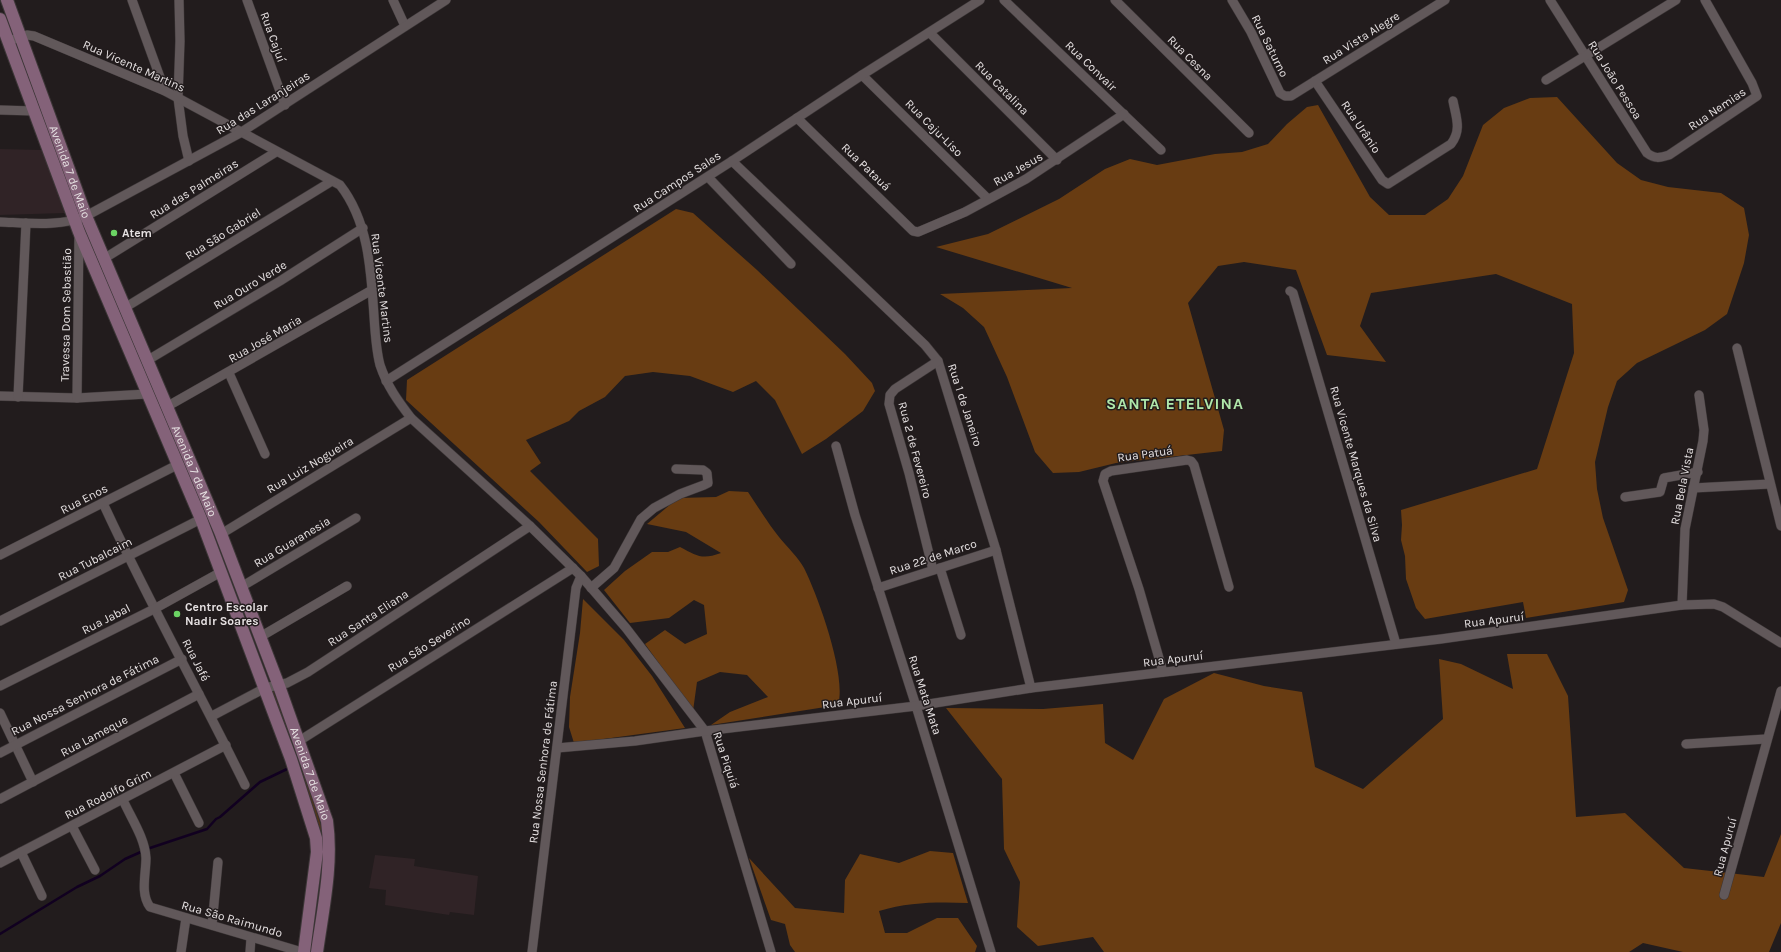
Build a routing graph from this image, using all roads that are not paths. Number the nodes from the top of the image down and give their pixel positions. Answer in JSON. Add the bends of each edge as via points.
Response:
{"nodes":[{"id":1,"x":7,"y":0,"type":"edge"},
{"id":2,"x":132,"y":0,"type":"edge"},
{"id":3,"x":179,"y":0,"type":"edge"},
{"id":4,"x":248,"y":0,"type":"edge"},
{"id":5,"x":393,"y":0,"type":"edge"},
{"id":6,"x":446,"y":0,"type":"edge"},
{"id":7,"x":980,"y":0,"type":"edge"},
{"id":8,"x":1004,"y":0,"type":"edge"},
{"id":9,"x":1115,"y":0,"type":"edge"},
{"id":10,"x":1232,"y":0,"type":"edge"},
{"id":11,"x":1445,"y":0,"type":"edge"},
{"id":12,"x":1550,"y":0,"type":"edge"},
{"id":13,"x":1676,"y":0,"type":"edge"},
{"id":14,"x":1705,"y":0,"type":"edge"},
{"id":15,"x":0,"y":19,"type":"edge"},
{"id":16,"x":405,"y":26,"type":"junction"},
{"id":17,"x":930,"y":33,"type":"junction"},
{"id":18,"x":21,"y":36,"type":"junction"},
{"id":19,"x":8,"y":41,"type":"junction"},
{"id":20,"x":1586,"y":56,"type":"junction"},
{"id":21,"x":862,"y":75,"type":"junction"},
{"id":22,"x":1546,"y":80,"type":"dead end"},
{"id":23,"x":1315,"y":81,"type":"junction"},
{"id":24,"x":165,"y":91,"type":"junction"},
{"id":25,"x":1291,"y":96,"type":"joint"},
{"id":26,"x":178,"y":98,"type":"junction"},
{"id":27,"x":1453,"y":102,"type":"dead end"},
{"id":28,"x":285,"y":105,"type":"junction"},
{"id":29,"x":0,"y":110,"type":"edge"},
{"id":30,"x":34,"y":111,"type":"junction"},
{"id":31,"x":1124,"y":114,"type":"junction"},
{"id":32,"x":798,"y":118,"type":"junction"},
{"id":33,"x":240,"y":133,"type":"junction"},
{"id":34,"x":1249,"y":133,"type":"dead end"},
{"id":35,"x":1161,"y":150,"type":"dead end"},
{"id":36,"x":276,"y":152,"type":"junction"},
{"id":37,"x":1669,"y":155,"type":"joint"},
{"id":38,"x":1057,"y":160,"type":"junction"},
{"id":39,"x":189,"y":161,"type":"junction"},
{"id":40,"x":732,"y":161,"type":"junction"},
{"id":41,"x":708,"y":177,"type":"junction"},
{"id":42,"x":332,"y":181,"type":"junction"},
{"id":43,"x":988,"y":199,"type":"junction"},
{"id":44,"x":86,"y":216,"type":"junction"},
{"id":45,"x":74,"y":221,"type":"junction"},
{"id":46,"x":0,"y":222,"type":"edge"},
{"id":47,"x":26,"y":223,"type":"junction"},
{"id":48,"x":363,"y":228,"type":"junction"},
{"id":49,"x":79,"y":232,"type":"junction"},
{"id":50,"x":918,"y":232,"type":"joint"},
{"id":51,"x":104,"y":258,"type":"junction"},
{"id":52,"x":791,"y":264,"type":"dead end"},
{"id":53,"x":372,"y":290,"type":"junction"},
{"id":54,"x":1290,"y":291,"type":"dead end"},
{"id":55,"x":126,"y":307,"type":"junction"},
{"id":56,"x":1737,"y":348,"type":"dead end"},
{"id":57,"x":148,"y":360,"type":"junction"},
{"id":58,"x":938,"y":361,"type":"junction"},
{"id":59,"x":229,"y":373,"type":"junction"},
{"id":60,"x":386,"y":381,"type":"junction"},
{"id":61,"x":147,"y":394,"type":"junction"},
{"id":62,"x":1699,"y":395,"type":"dead end"},
{"id":63,"x":0,"y":396,"type":"edge"},
{"id":64,"x":18,"y":397,"type":"junction"},
{"id":65,"x":77,"y":398,"type":"junction"},
{"id":66,"x":168,"y":406,"type":"junction"},
{"id":67,"x":411,"y":418,"type":"junction"},
{"id":68,"x":836,"y":446,"type":"dead end"},
{"id":69,"x":265,"y":454,"type":"dead end"},
{"id":70,"x":179,"y":464,"type":"junction"},
{"id":71,"x":676,"y":469,"type":"dead end"},
{"id":72,"x":1698,"y":472,"type":"junction"},
{"id":73,"x":1770,"y":484,"type":"junction"},
{"id":74,"x":1693,"y":488,"type":"junction"},
{"id":75,"x":1625,"y":497,"type":"dead end"},
{"id":76,"x":103,"y":503,"type":"junction"},
{"id":77,"x":356,"y":518,"type":"dead end"},
{"id":78,"x":201,"y":519,"type":"junction"},
{"id":79,"x":530,"y":526,"type":"junction"},
{"id":80,"x":1781,"y":526,"type":"edge"},
{"id":81,"x":221,"y":534,"type":"junction"},
{"id":82,"x":996,"y":550,"type":"junction"},
{"id":83,"x":0,"y":555,"type":"edge"},
{"id":84,"x":127,"y":555,"type":"junction"},
{"id":85,"x":573,"y":568,"type":"junction"},
{"id":86,"x":937,"y":569,"type":"junction"},
{"id":87,"x":221,"y":572,"type":"junction"},
{"id":88,"x":581,"y":576,"type":"junction"},
{"id":89,"x":347,"y":586,"type":"dead end"},
{"id":90,"x":241,"y":587,"type":"junction"},
{"id":91,"x":1229,"y":587,"type":"dead end"},
{"id":92,"x":591,"y":588,"type":"junction"},
{"id":93,"x":878,"y":588,"type":"junction"},
{"id":94,"x":1682,"y":605,"type":"junction"},
{"id":95,"x":156,"y":608,"type":"junction"},
{"id":96,"x":0,"y":621,"type":"edge"},
{"id":97,"x":961,"y":635,"type":"dead end"},
{"id":98,"x":260,"y":637,"type":"junction"},
{"id":99,"x":1781,"y":643,"type":"edge"},
{"id":100,"x":1396,"y":644,"type":"junction"},
{"id":101,"x":182,"y":659,"type":"junction"},
{"id":102,"x":1163,"y":672,"type":"junction"},
{"id":103,"x":0,"y":686,"type":"edge"},
{"id":104,"x":279,"y":686,"type":"junction"},
{"id":105,"x":265,"y":688,"type":"junction"},
{"id":106,"x":1031,"y":688,"type":"junction"},
{"id":107,"x":1781,"y":690,"type":"edge"},
{"id":108,"x":199,"y":694,"type":"junction"},
{"id":109,"x":916,"y":706,"type":"junction"},
{"id":110,"x":0,"y":713,"type":"edge"},
{"id":111,"x":212,"y":716,"type":"junction"},
{"id":112,"x":705,"y":731,"type":"junction"},
{"id":113,"x":1766,"y":739,"type":"junction"},
{"id":114,"x":299,"y":741,"type":"junction"},
{"id":115,"x":1686,"y":744,"type":"dead end"},
{"id":116,"x":16,"y":745,"type":"junction"},
{"id":117,"x":226,"y":745,"type":"junction"},
{"id":118,"x":557,"y":748,"type":"junction"},
{"id":119,"x":0,"y":753,"type":"edge"},
{"id":120,"x":174,"y":773,"type":"junction"},
{"id":121,"x":33,"y":782,"type":"junction"},
{"id":122,"x":246,"y":785,"type":"dead end"},
{"id":123,"x":0,"y":799,"type":"edge"},
{"id":124,"x":123,"y":800,"type":"junction"},
{"id":125,"x":198,"y":823,"type":"dead end"},
{"id":126,"x":72,"y":826,"type":"junction"},
{"id":127,"x":21,"y":852,"type":"junction"},
{"id":128,"x":218,"y":862,"type":"dead end"},
{"id":129,"x":0,"y":863,"type":"edge"},
{"id":130,"x":95,"y":870,"type":"dead end"},
{"id":131,"x":1724,"y":895,"type":"dead end"},
{"id":132,"x":42,"y":896,"type":"dead end"},
{"id":133,"x":186,"y":918,"type":"junction"},
{"id":134,"x":212,"y":925,"type":"junction"},
{"id":135,"x":251,"y":938,"type":"junction"},
{"id":136,"x":181,"y":952,"type":"edge"},
{"id":137,"x":250,"y":952,"type":"edge"},
{"id":138,"x":303,"y":952,"type":"edge"},
{"id":139,"x":317,"y":952,"type":"edge"},
{"id":140,"x":532,"y":952,"type":"edge"},
{"id":141,"x":771,"y":952,"type":"edge"},
{"id":142,"x":991,"y":952,"type":"edge"}],
"edges":[{"from":1,"to":18,"type":"main road","name":"Avenida 7 de Maio"},
{"from":2,"to":24,"type":"street"},
{"from":3,"to":26,"type":"street"},
{"from":4,"to":28,"type":"street","name":"Rua Cajuí"},
{"from":5,"to":16,"type":"street"},
{"from":6,"to":16,"type":"street","name":"Rua das Laranjeiras"},
{"from":7,"to":17,"type":"street","name":"Rua Campos Sales"},
{"from":8,"to":31,"type":"street","name":"Rua Convair"},
{"from":9,"to":34,"type":"street","name":"Rua Cesna"},
{"from":10,"to":25,"type":"street","name":"Rua Saturno","via":[[1251,32],[1280,93]]},
{"from":11,"to":23,"type":"street","name":"Rua Vista Alegre"},
{"from":12,"to":20,"type":"street","name":"Rua João Pessoa"},
{"from":13,"to":20,"type":"street"},
{"from":14,"to":37,"type":"street","name":"Rua Nemias","via":[[1747,73],[1756,96]]},
{"from":15,"to":19,"type":"main road","name":"Avenida 7 de Maio"},
{"from":16,"to":28,"type":"street","name":"Rua das Laranjeiras"},
{"from":17,"to":21,"type":"street","name":"Rua Campos Sales"},
{"from":17,"to":38,"type":"street","name":"Rua Catalina"},
{"from":18,"to":19,"type":"street","name":"Rua Vicente Martins"},
{"from":18,"to":24,"type":"street","name":"Rua Vicente Martins","via":[[34,36]]},
{"from":18,"to":44,"type":"main road","name":"Avenida 7 de Maio"},
{"from":19,"to":30,"type":"main road","name":"Avenida 7 de Maio"},
{"from":20,"to":22,"type":"street"},
{"from":20,"to":37,"type":"street","name":"Rua João Pessoa","via":[[1647,153],[1654,158]]},
{"from":21,"to":32,"type":"street","name":"Rua Campos Sales"},
{"from":21,"to":43,"type":"street","name":"Rua Caju-Liso"},
{"from":23,"to":25,"type":"street","name":"Rua Vista Alegre"},
{"from":23,"to":27,"type":"street","name":"Rua Urânio","via":[[1382,180],[1388,184],[1451,144],[1457,137],[1458,126]]},
{"from":24,"to":26,"type":"street","name":"Rua Vicente Martins"},
{"from":26,"to":33,"type":"street","name":"Rua Vicente Martins"},
{"from":26,"to":39,"type":"street"},
{"from":28,"to":33,"type":"street","name":"Rua das Laranjeiras"},
{"from":29,"to":30,"type":"street"},
{"from":30,"to":45,"type":"main road","name":"Avenida 7 de Maio"},
{"from":31,"to":35,"type":"street","name":"Rua Convair"},
{"from":31,"to":38,"type":"street","name":"Rua Jesus"},
{"from":32,"to":40,"type":"street","name":"Rua Campos Sales"},
{"from":32,"to":50,"type":"street","name":"Rua Patauá","via":[[913,231]]},
{"from":33,"to":36,"type":"street","name":"Rua Vicente Martins"},
{"from":33,"to":39,"type":"street","name":"Rua das Laranjeiras"},
{"from":36,"to":42,"type":"street","name":"Rua Vicente Martins"},
{"from":36,"to":51,"type":"street","name":"Rua das Palmeiras"},
{"from":38,"to":43,"type":"street","name":"Rua Jesus"},
{"from":39,"to":44,"type":"street","name":"Rua das Laranjeiras"},
{"from":40,"to":41,"type":"street","name":"Rua Campos Sales"},
{"from":40,"to":58,"type":"street","name":"Rua 1 de Janeiro","via":[[925,345]]},
{"from":41,"to":52,"type":"street"},
{"from":41,"to":60,"type":"street","name":"Rua Campos Sales"},
{"from":42,"to":48,"type":"street","name":"Rua Vicente Martins","via":[[340,185],[348,195]]},
{"from":42,"to":55,"type":"street","name":"Rua São Gabriel"},
{"from":43,"to":50,"type":"street","name":"Rua Jesus","via":[[959,215]]},
{"from":44,"to":45,"type":"street","name":"Rua das Laranjeiras"},
{"from":44,"to":51,"type":"main road","name":"Avenida 7 de Maio"},
{"from":45,"to":47,"type":"street"},
{"from":45,"to":49,"type":"main road","name":"Avenida 7 de Maio"},
{"from":46,"to":47,"type":"street"},
{"from":47,"to":64,"type":"street"},
{"from":48,"to":53,"type":"street","name":"Rua Vicente Martins"},
{"from":48,"to":57,"type":"street","name":"Rua Ouro Verde"},
{"from":49,"to":61,"type":"main road","name":"Avenida 7 de Maio"},
{"from":49,"to":65,"type":"street","name":"Travessa Dom Sebastião"},
{"from":51,"to":55,"type":"main road","name":"Avenida 7 de Maio"},
{"from":53,"to":59,"type":"street","name":"Rua José Maria"},
{"from":53,"to":60,"type":"street","name":"Rua Vicente Martins","via":[[380,364]]},
{"from":54,"to":100,"type":"street","name":"Rua Vicente Marques da Silva","via":[[1296,300]]},
{"from":55,"to":57,"type":"main road","name":"Avenida 7 de Maio"},
{"from":56,"to":73,"type":"street"},
{"from":57,"to":66,"type":"main road","name":"Avenida 7 de Maio"},
{"from":58,"to":82,"type":"street","name":"Rua 1 de Janeiro"},
{"from":58,"to":86,"type":"street","name":"Rua 2 de Fevereiro","via":[[895,389],[890,395],[889,404]]},
{"from":59,"to":66,"type":"street","name":"Rua José Maria"},
{"from":59,"to":69,"type":"street"},
{"from":60,"to":67,"type":"street","name":"Rua Vicente Martins","via":[[395,398]]},
{"from":61,"to":65,"type":"street"},
{"from":61,"to":70,"type":"main road","name":"Avenida 7 de Maio"},
{"from":62,"to":72,"type":"street","name":"Rua Bela Vista","via":[[1704,430]]},
{"from":63,"to":64,"type":"street"},
{"from":64,"to":65,"type":"street"},
{"from":66,"to":81,"type":"main road","name":"Avenida 7 de Maio"},
{"from":67,"to":79,"type":"street","name":"Rua Vicente Martins"},
{"from":67,"to":81,"type":"street","name":"Rua Luiz Nogueira"},
{"from":68,"to":93,"type":"street","name":"Rua Mata Mata"},
{"from":70,"to":76,"type":"street","name":"Rua Enos"},
{"from":70,"to":78,"type":"main road","name":"Avenida 7 de Maio"},
{"from":71,"to":92,"type":"street","via":[[703,470],[708,473],[708,482],[667,500],[641,519],[614,568]]},
{"from":72,"to":74,"type":"street","name":"Rua Bela Vista"},
{"from":72,"to":75,"type":"street","via":[[1664,478],[1660,492]]},
{"from":73,"to":74,"type":"street"},
{"from":73,"to":80,"type":"street"},
{"from":74,"to":94,"type":"street","name":"Rua Bela Vista","via":[[1685,529]]},
{"from":76,"to":83,"type":"street","name":"Rua Enos"},
{"from":76,"to":84,"type":"street","name":"Rua Jafé"},
{"from":77,"to":90,"type":"street","name":"Rua Guaranesia"},
{"from":78,"to":84,"type":"street","name":"Rua Tubalcaim"},
{"from":78,"to":87,"type":"main road","name":"Avenida 7 de Maio"},
{"from":79,"to":85,"type":"street","name":"Rua Vicente Martins"},
{"from":79,"to":104,"type":"street","name":"Rua Santa Eliana","via":[[308,672]]},
{"from":81,"to":90,"type":"main road","name":"Avenida 7 de Maio"},
{"from":82,"to":86,"type":"street","name":"Rua 22 de Marco"},
{"from":82,"to":106,"type":"street","name":"Rua 1 de Janeiro"},
{"from":84,"to":95,"type":"street","name":"Rua Jafé"},
{"from":84,"to":96,"type":"street","name":"Rua Tubalcaim"},
{"from":85,"to":88,"type":"street","name":"Rua Piquiá"},
{"from":85,"to":114,"type":"street","name":"Rua São Severino"},
{"from":86,"to":93,"type":"street","name":"Rua 22 de Marco"},
{"from":86,"to":97,"type":"street","name":"Rua 2 de Fevereiro"},
{"from":87,"to":95,"type":"street","name":"Rua Jabal"},
{"from":87,"to":105,"type":"main road","name":"Avenida 7 de Maio"},
{"from":88,"to":92,"type":"street","name":"Rua Piquiá"},
{"from":88,"to":118,"type":"street","name":"Rua Nossa Senhora de Fátima","via":[[576,588]]},
{"from":89,"to":98,"type":"street"},
{"from":90,"to":98,"type":"main road","name":"Avenida 7 de Maio"},
{"from":91,"to":102,"type":"street","name":"Rua Patuá","via":[[1191,461],[1117,470],[1105,474],[1103,481]]},
{"from":92,"to":112,"type":"street","name":"Rua Piquiá","via":[[626,628]]},
{"from":93,"to":109,"type":"street","name":"Rua Mata Mata"},
{"from":94,"to":99,"type":"street","name":"Rua Apuruí","via":[[1714,604],[1723,607]]},
{"from":94,"to":100,"type":"street","name":"Rua Apuruí","via":[[1522,629]]},
{"from":95,"to":101,"type":"street","name":"Rua Jafé"},
{"from":95,"to":103,"type":"street","name":"Rua Jabal"},
{"from":98,"to":104,"type":"main road","name":"Avenida 7 de Maio"},
{"from":100,"to":102,"type":"street","name":"Rua Apuruí"},
{"from":101,"to":108,"type":"street","name":"Rua Jafé"},
{"from":101,"to":116,"type":"street","name":"Rua Nossa Senhora de Fátima"},
{"from":102,"to":106,"type":"street","name":"Rua Apuruí"},
{"from":104,"to":105,"type":"street","name":"Rua Santa Eliana"},
{"from":104,"to":114,"type":"main road","name":"Avenida 7 de Maio"},
{"from":105,"to":111,"type":"street","name":"Rua Santa Eliana"},
{"from":105,"to":138,"type":"main road","name":"Avenida 7 de Maio","via":[[316,838],[317,852]]},
{"from":106,"to":109,"type":"street","name":"Rua Apuruí"},
{"from":107,"to":113,"type":"street","name":"Rua Apuruí"},
{"from":108,"to":111,"type":"street","name":"Rua Jafé"},
{"from":108,"to":121,"type":"street","name":"Rua Lameque"},
{"from":109,"to":112,"type":"street","name":"Rua Apuruí"},
{"from":109,"to":142,"type":"street","name":"Rua Mata Mata"},
{"from":110,"to":116,"type":"street"},
{"from":111,"to":117,"type":"street","name":"Rua Jafé"},
{"from":112,"to":118,"type":"street","name":"Rua Apuruí"},
{"from":112,"to":141,"type":"street","name":"Rua Piquiá"},
{"from":113,"to":115,"type":"street"},
{"from":113,"to":131,"type":"street","name":"Rua Apuruí"},
{"from":114,"to":139,"type":"main road","name":"Avenida 7 de Maio","via":[[327,821],[329,836],[329,859]]},
{"from":116,"to":119,"type":"street","name":"Rua Nossa Senhora de Fátima"},
{"from":116,"to":121,"type":"street"},
{"from":117,"to":120,"type":"street","name":"Rua Rodolfo Grim"},
{"from":117,"to":122,"type":"street","name":"Rua Jafé"},
{"from":118,"to":140,"type":"street","name":"Rua Nossa Senhora de Fátima"},
{"from":120,"to":124,"type":"street","name":"Rua Rodolfo Grim"},
{"from":120,"to":125,"type":"street"},
{"from":121,"to":123,"type":"street","name":"Rua Lameque"},
{"from":124,"to":126,"type":"street","name":"Rua Rodolfo Grim"},
{"from":124,"to":133,"type":"street","name":"Rua São Raimundo","via":[[145,850],[146,902],[154,910]]},
{"from":126,"to":127,"type":"street","name":"Rua Rodolfo Grim"},
{"from":126,"to":130,"type":"street"},
{"from":127,"to":129,"type":"street","name":"Rua Rodolfo Grim"},
{"from":127,"to":132,"type":"street"},
{"from":128,"to":134,"type":"street"},
{"from":133,"to":134,"type":"street","name":"Rua São Raimundo"},
{"from":133,"to":136,"type":"street"},
{"from":134,"to":135,"type":"street","name":"Rua São Raimundo"},
{"from":135,"to":137,"type":"street"},
{"from":135,"to":138,"type":"street","name":"Rua São Raimundo"}]}
